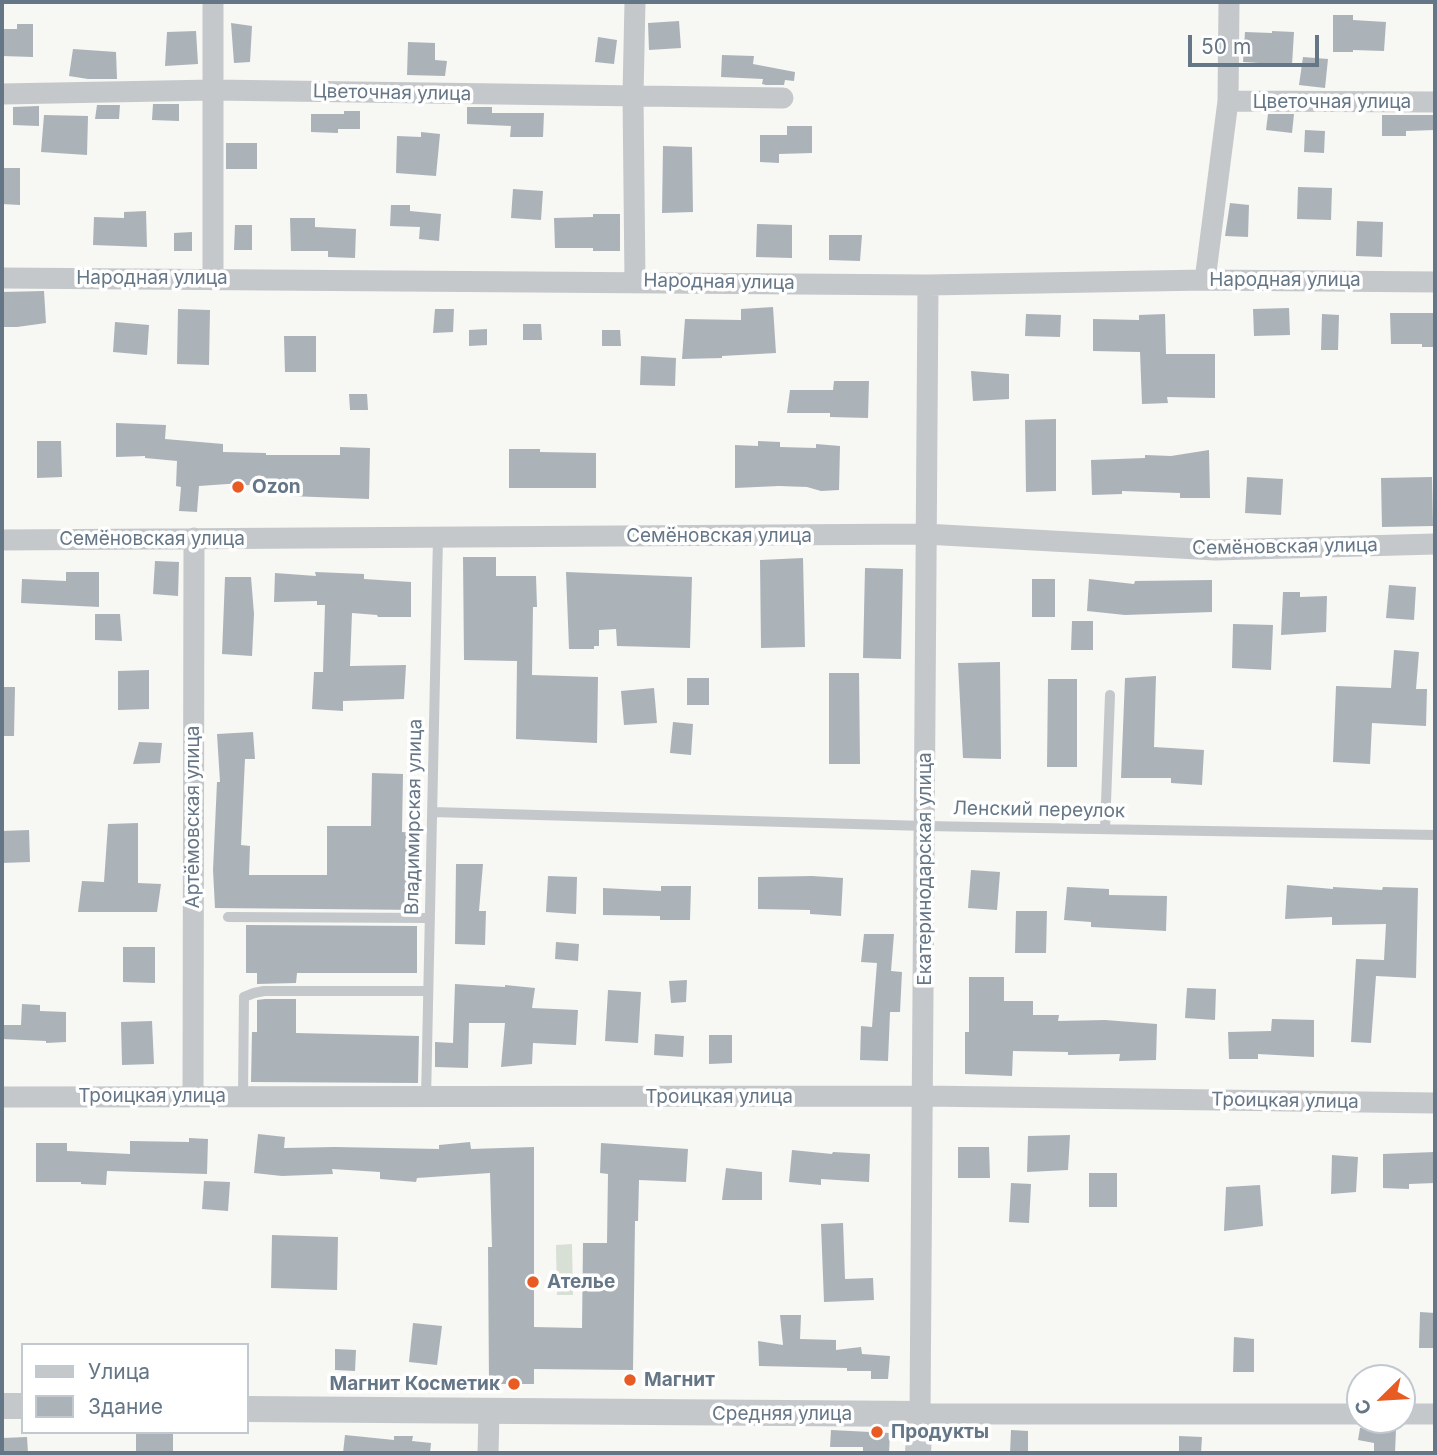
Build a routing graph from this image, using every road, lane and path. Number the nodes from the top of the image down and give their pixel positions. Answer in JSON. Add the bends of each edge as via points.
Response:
{"nodes":[{"id":1,"x":213,"y":2,"type":"edge"},
{"id":2,"x":635,"y":2,"type":"edge"},
{"id":3,"x":1229,"y":2,"type":"edge"},
{"id":4,"x":214,"y":90,"type":"junction"},
{"id":5,"x":2,"y":94,"type":"edge"},
{"id":6,"x":633,"y":95,"type":"junction"},
{"id":7,"x":783,"y":98,"type":"dead end"},
{"id":8,"x":1228,"y":101,"type":"junction"},
{"id":9,"x":1435,"y":102,"type":"edge"},
{"id":10,"x":2,"y":278,"type":"edge"},
{"id":11,"x":213,"y":278,"type":"junction"},
{"id":12,"x":1205,"y":280,"type":"junction"},
{"id":13,"x":635,"y":281,"type":"junction"},
{"id":14,"x":1435,"y":282,"type":"edge"},
{"id":15,"x":928,"y":285,"type":"junction"},
{"id":16,"x":925,"y":534,"type":"junction"},
{"id":17,"x":438,"y":537,"type":"junction"},
{"id":18,"x":194,"y":538,"type":"junction"},
{"id":19,"x":2,"y":540,"type":"edge"},
{"id":20,"x":1435,"y":544,"type":"edge"},
{"id":21,"x":1110,"y":695,"type":"dead end"},
{"id":22,"x":432,"y":812,"type":"junction"},
{"id":23,"x":925,"y":826,"type":"junction"},
{"id":24,"x":1105,"y":829,"type":"junction"},
{"id":25,"x":1435,"y":835,"type":"edge"},
{"id":26,"x":228,"y":917,"type":"dead end"},
{"id":27,"x":430,"y":918,"type":"junction"},
{"id":28,"x":428,"y":990,"type":"junction"},
{"id":29,"x":193,"y":1095,"type":"junction"},
{"id":30,"x":243,"y":1096,"type":"junction"},
{"id":31,"x":924,"y":1096,"type":"junction"},
{"id":32,"x":2,"y":1097,"type":"edge"},
{"id":33,"x":426,"y":1098,"type":"junction"},
{"id":34,"x":1435,"y":1103,"type":"edge"},
{"id":35,"x":2,"y":1406,"type":"edge"},
{"id":36,"x":21,"y":1406,"type":"edge"},
{"id":37,"x":248,"y":1409,"type":"edge"},
{"id":38,"x":489,"y":1412,"type":"junction"},
{"id":39,"x":920,"y":1414,"type":"junction"},
{"id":40,"x":1346,"y":1414,"type":"edge"},
{"id":41,"x":1416,"y":1414,"type":"edge"},
{"id":42,"x":1435,"y":1414,"type":"edge"},
{"id":43,"x":488,"y":1453,"type":"edge"},
{"id":44,"x":919,"y":1453,"type":"edge"}],
"edges":[{"from":1,"to":4,"type":"street"},
{"from":2,"to":6,"type":"street"},
{"from":3,"to":8,"type":"street"},
{"from":4,"to":5,"type":"street","name":"Цветочная улица"},
{"from":4,"to":6,"type":"street","name":"Цветочная улица"},
{"from":4,"to":11,"type":"street"},
{"from":6,"to":7,"type":"street","name":"Цветочная улица"},
{"from":6,"to":13,"type":"street"},
{"from":8,"to":9,"type":"street","name":"Цветочная улица"},
{"from":8,"to":12,"type":"street"},
{"from":10,"to":11,"type":"street","name":"Народная улица"},
{"from":11,"to":13,"type":"street","name":"Народная улица"},
{"from":12,"to":14,"type":"street","name":"Народная улица"},
{"from":12,"to":15,"type":"street","name":"Народная улица"},
{"from":13,"to":15,"type":"street","name":"Народная улица"},
{"from":15,"to":16,"type":"street","name":"Екатеринодарская улица"},
{"from":16,"to":17,"type":"street","name":"Семёновская улица"},
{"from":16,"to":20,"type":"street","name":"Семёновская улица","via":[[1215,550]]},
{"from":16,"to":23,"type":"street","name":"Екатеринодарская улица"},
{"from":17,"to":18,"type":"street","name":"Семёновская улица"},
{"from":17,"to":22,"type":"lane","name":"Владимирская улица"},
{"from":18,"to":19,"type":"street","name":"Семёновская улица"},
{"from":18,"to":29,"type":"street","name":"Артёмовская улица"},
{"from":21,"to":24,"type":"lane"},
{"from":22,"to":23,"type":"lane","name":"Ленский переулок"},
{"from":22,"to":27,"type":"lane","name":"Владимирская улица"},
{"from":23,"to":24,"type":"lane","name":"Ленский переулок"},
{"from":23,"to":31,"type":"street","name":"Екатеринодарская улица"},
{"from":24,"to":25,"type":"lane","name":"Ленский переулок"},
{"from":26,"to":27,"type":"lane"},
{"from":27,"to":28,"type":"lane","name":"Владимирская улица"},
{"from":28,"to":30,"type":"lane","via":[[264,991],[244,998]]},
{"from":28,"to":33,"type":"lane","name":"Владимирская улица"},
{"from":29,"to":30,"type":"street","name":"Троицкая улица"},
{"from":29,"to":32,"type":"street","name":"Троицкая улица"},
{"from":30,"to":33,"type":"street","name":"Троицкая улица"},
{"from":31,"to":33,"type":"street","name":"Троицкая улица"},
{"from":31,"to":34,"type":"street","name":"Троицкая улица"},
{"from":31,"to":39,"type":"street","name":"Екатеринодарская улица"},
{"from":35,"to":36,"type":"street"},
{"from":37,"to":38,"type":"street","name":"Средняя улица"},
{"from":38,"to":39,"type":"street","name":"Средняя улица"},
{"from":38,"to":43,"type":"street"},
{"from":39,"to":40,"type":"street","name":"Средняя улица"},
{"from":39,"to":44,"type":"street","name":"Екатеринодарская улица"},
{"from":41,"to":42,"type":"street"}]}
